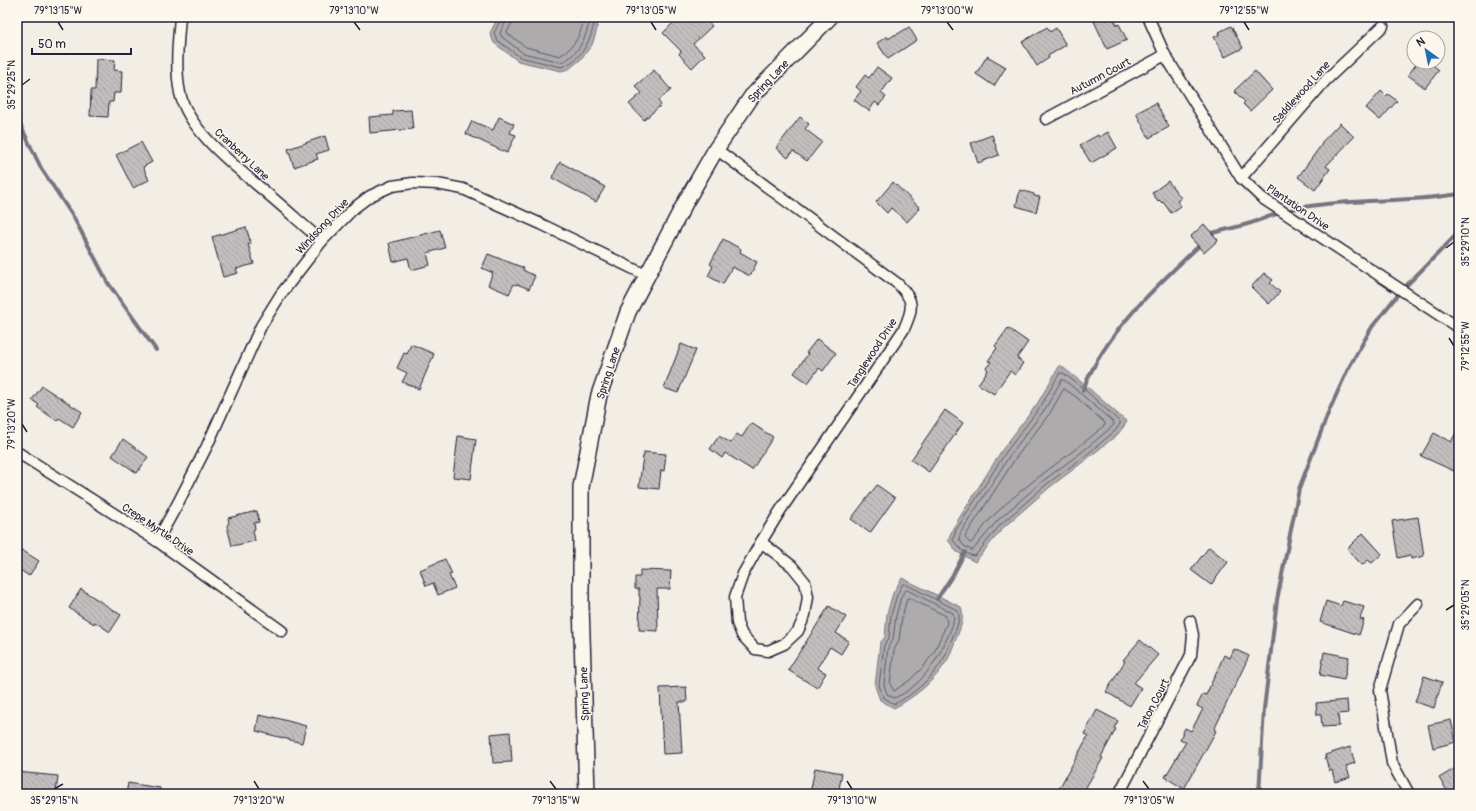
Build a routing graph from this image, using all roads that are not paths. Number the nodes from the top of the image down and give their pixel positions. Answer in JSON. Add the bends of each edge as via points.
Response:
{"nodes":[{"id":1,"x":180,"y":17,"type":"edge"},
{"id":2,"x":830,"y":17,"type":"edge"},
{"id":3,"x":1148,"y":17,"type":"edge"},
{"id":4,"x":1384,"y":26,"type":"dead end"},
{"id":5,"x":1165,"y":55,"type":"junction"},
{"id":6,"x":1046,"y":118,"type":"dead end"},
{"id":7,"x":716,"y":149,"type":"junction"},
{"id":8,"x":1241,"y":178,"type":"junction"},
{"id":9,"x":322,"y":241,"type":"junction"},
{"id":10,"x":648,"y":276,"type":"junction"},
{"id":11,"x":1459,"y":328,"type":"edge"},
{"id":12,"x":17,"y":452,"type":"edge"},
{"id":13,"x":157,"y":540,"type":"junction"},
{"id":14,"x":761,"y":542,"type":"junction"},
{"id":15,"x":1418,"y":604,"type":"dead end"},
{"id":16,"x":1190,"y":621,"type":"dead end"},
{"id":17,"x":282,"y":631,"type":"dead end"},
{"id":18,"x":587,"y":794,"type":"edge"},
{"id":19,"x":1119,"y":794,"type":"edge"},
{"id":20,"x":1409,"y":794,"type":"edge"}],
"edges":[{"from":1,"to":9,"type":"street","name":"Cranberry Lane","via":[[180,93],[187,111],[225,158]]},
{"from":2,"to":7,"type":"street","name":"Spring Lane","via":[[752,96]]},
{"from":3,"to":5,"type":"street","name":"Plantation Drive"},
{"from":4,"to":8,"type":"street","name":"Saddlewood Lane","via":[[1326,80]]},
{"from":5,"to":6,"type":"street","name":"Autumn Court"},
{"from":5,"to":8,"type":"street","name":"Plantation Drive"},
{"from":7,"to":10,"type":"street","name":"Spring Lane"},
{"from":7,"to":14,"type":"street","name":"Tanglewood Drive","via":[[898,284],[908,294],[912,304],[904,329]]},
{"from":8,"to":11,"type":"street","name":"Plantation Drive","via":[[1262,198]]},
{"from":9,"to":10,"type":"street","name":"Windsong Drive","via":[[354,208],[370,196],[392,186],[413,183],[437,184],[463,190],[541,224]]},
{"from":9,"to":13,"type":"street","name":"Windsong Drive","via":[[280,294],[261,326],[207,446]]},
{"from":10,"to":18,"type":"street","name":"Spring Lane","via":[[628,312],[599,395],[581,487],[581,605]]},
{"from":12,"to":13,"type":"street","name":"Crepe Myrtle Drive"},
{"from":13,"to":17,"type":"street","name":"Crepe Myrtle Drive"},
{"from":14,"to":14,"type":"street","name":"Tanglewood Drive","via":[[792,566],[805,582],[808,597],[805,615],[798,631],[784,644],[768,651],[755,649],[742,635],[737,623],[736,597],[743,574]]},
{"from":15,"to":20,"type":"street","via":[[1399,624],[1380,690],[1392,763]]},
{"from":16,"to":19,"type":"street","name":"Taton Court","via":[[1193,634],[1191,655]]}]}
